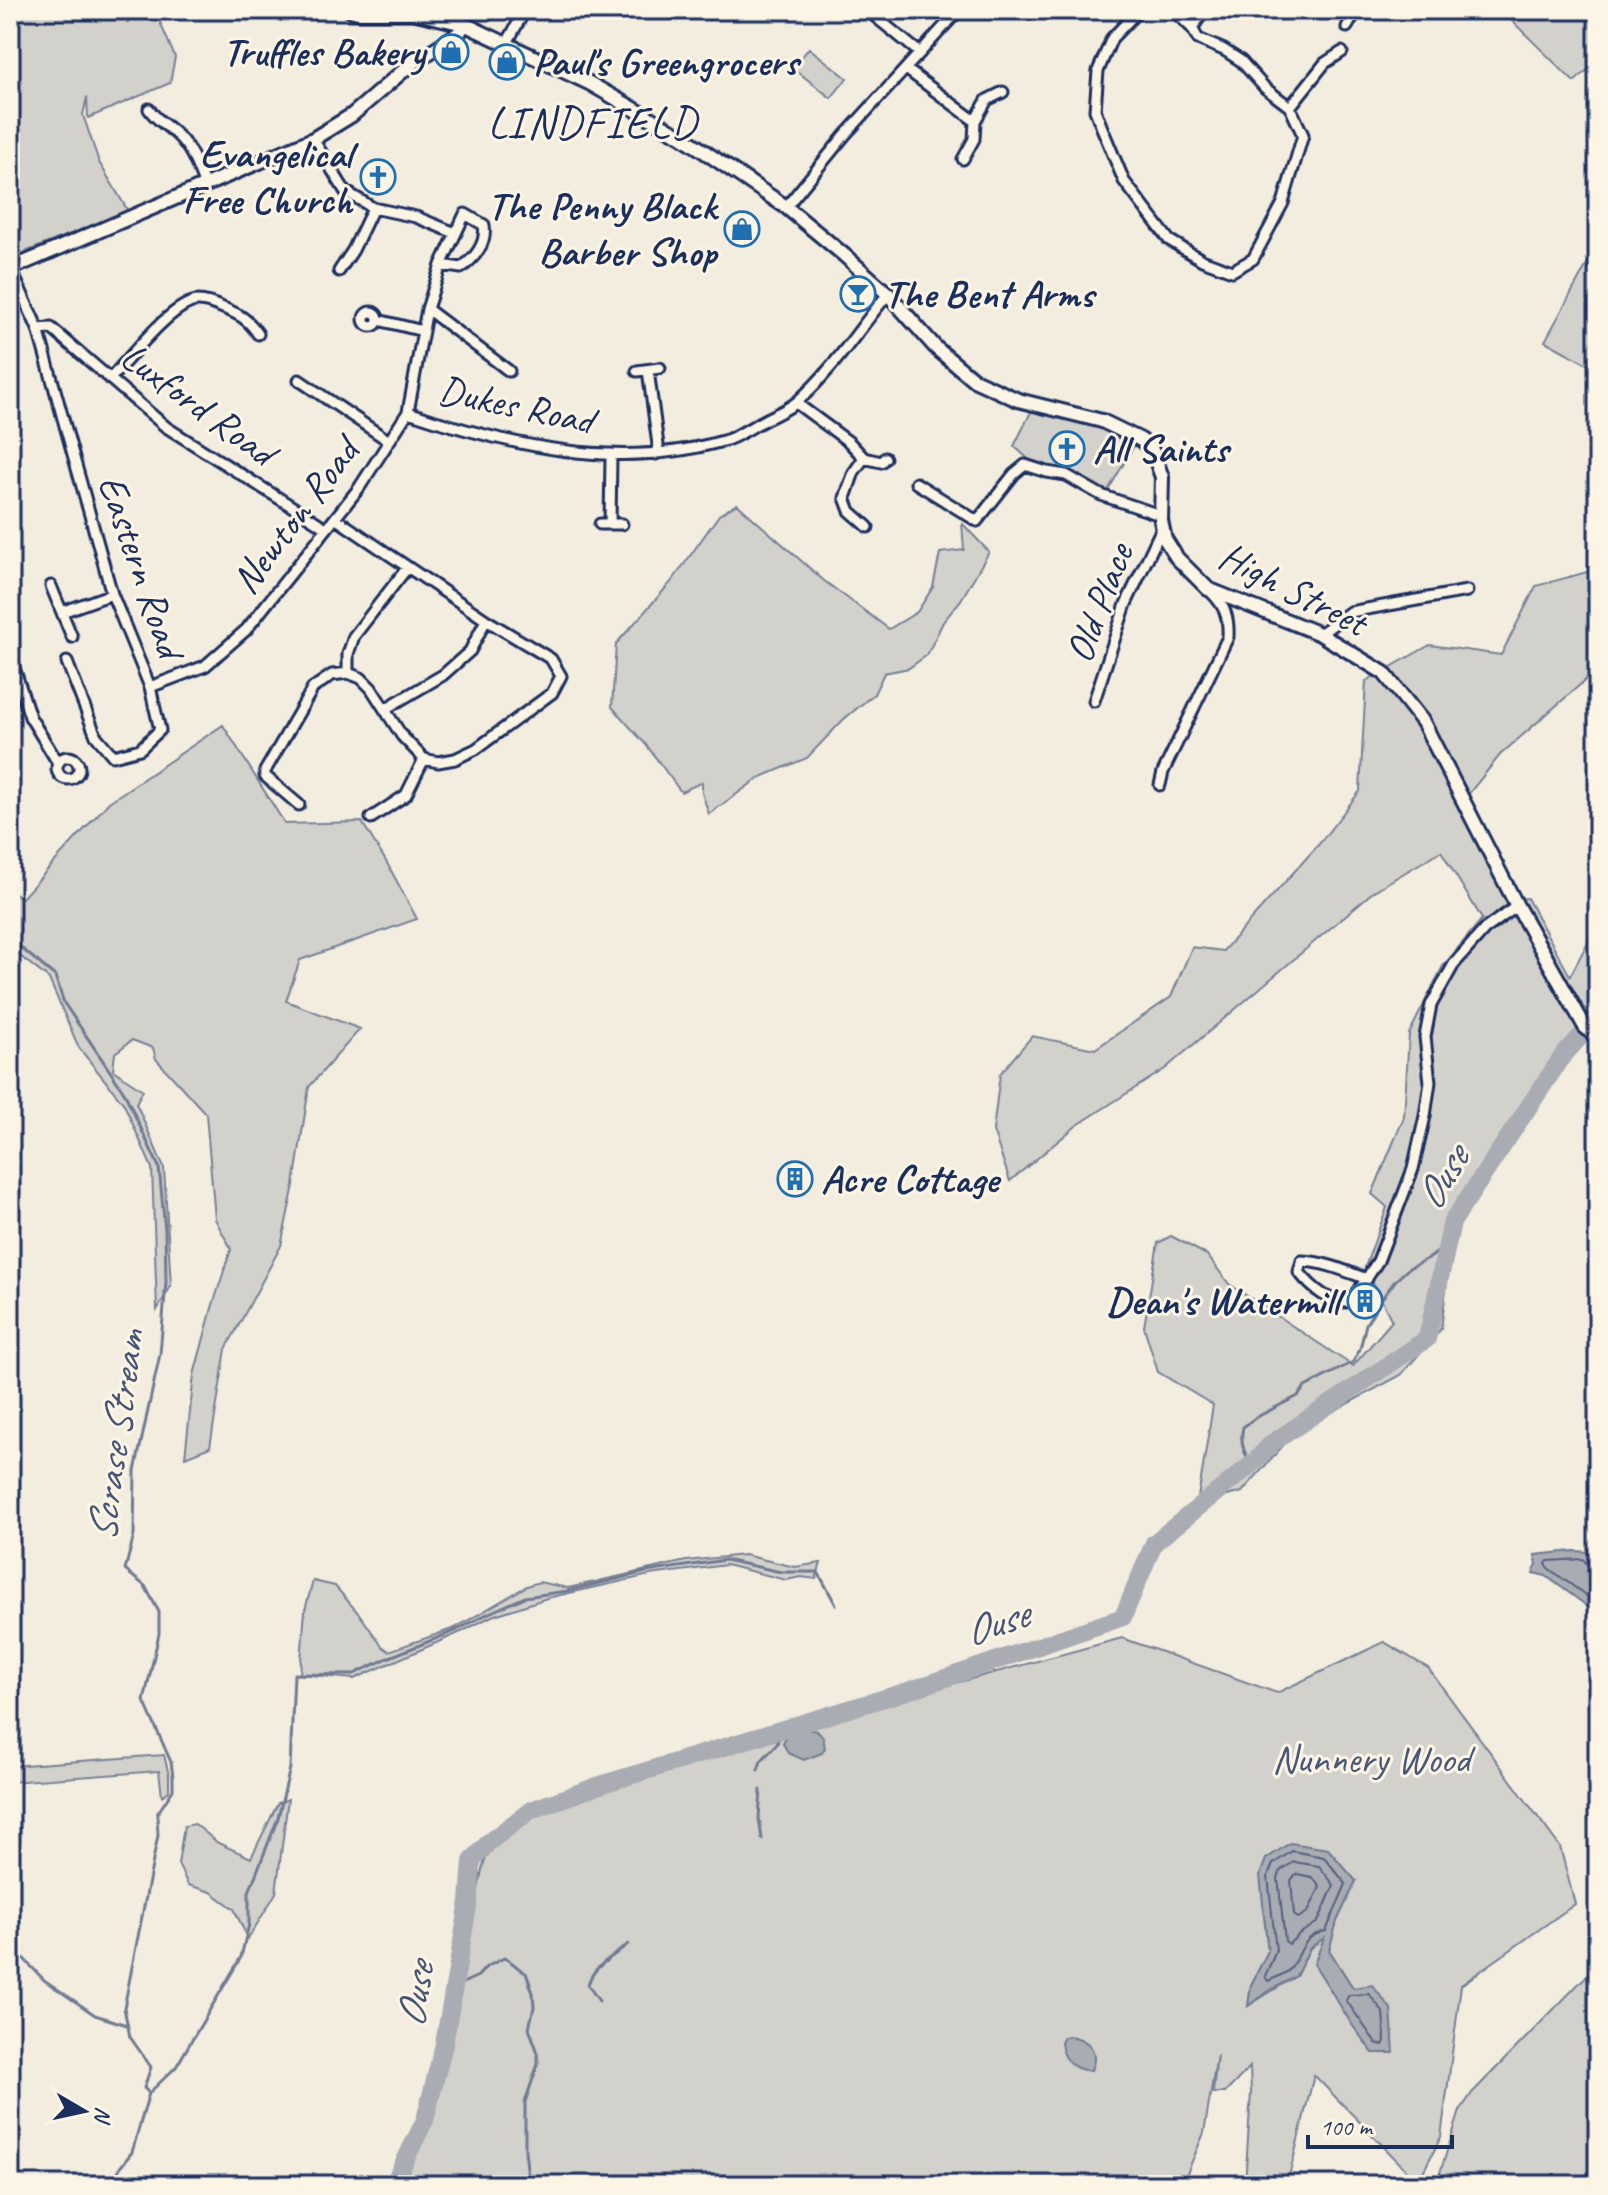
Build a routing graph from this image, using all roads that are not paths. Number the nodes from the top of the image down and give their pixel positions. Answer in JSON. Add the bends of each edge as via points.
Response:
{"nodes":[{"id":1,"x":350,"y":10,"type":"edge"},
{"id":2,"x":525,"y":10,"type":"edge"},
{"id":3,"x":867,"y":10,"type":"edge"},
{"id":4,"x":959,"y":10,"type":"edge"},
{"id":5,"x":1139,"y":10,"type":"edge"},
{"id":6,"x":1173,"y":10,"type":"edge"},
{"id":7,"x":1205,"y":10,"type":"edge"},
{"id":8,"x":1357,"y":10,"type":"edge"},
{"id":9,"x":464,"y":24,"type":"junction"},
{"id":10,"x":1347,"y":27,"type":"dead end"},
{"id":11,"x":1192,"y":28,"type":"junction"},
{"id":12,"x":507,"y":43,"type":"junction"},
{"id":13,"x":1342,"y":52,"type":"dead end"},
{"id":14,"x":920,"y":53,"type":"junction"},
{"id":15,"x":906,"y":69,"type":"junction"},
{"id":16,"x":1003,"y":92,"type":"dead end"},
{"id":17,"x":1290,"y":107,"type":"junction"},
{"id":18,"x":149,"y":115,"type":"dead end"},
{"id":19,"x":975,"y":121,"type":"junction"},
{"id":20,"x":313,"y":139,"type":"junction"},
{"id":21,"x":963,"y":159,"type":"dead end"},
{"id":22,"x":205,"y":186,"type":"junction"},
{"id":23,"x":786,"y":207,"type":"junction"},
{"id":24,"x":373,"y":208,"type":"junction"},
{"id":25,"x":455,"y":233,"type":"junction"},
{"id":26,"x":441,"y":265,"type":"junction"},
{"id":27,"x":10,"y":269,"type":"edge"},
{"id":28,"x":339,"y":271,"type":"dead end"},
{"id":29,"x":888,"y":294,"type":"junction"},
{"id":30,"x":427,"y":309,"type":"junction"},
{"id":31,"x":378,"y":320,"type":"dead end"},
{"id":32,"x":38,"y":329,"type":"junction"},
{"id":33,"x":423,"y":331,"type":"junction"},
{"id":34,"x":258,"y":334,"type":"dead end"},
{"id":35,"x":660,"y":368,"type":"dead end"},
{"id":36,"x":509,"y":371,"type":"dead end"},
{"id":37,"x":110,"y":379,"type":"junction"},
{"id":38,"x":299,"y":380,"type":"dead end"},
{"id":39,"x":796,"y":403,"type":"junction"},
{"id":40,"x":408,"y":412,"type":"junction"},
{"id":41,"x":389,"y":441,"type":"junction"},
{"id":42,"x":657,"y":450,"type":"junction"},
{"id":43,"x":611,"y":456,"type":"junction"},
{"id":44,"x":864,"y":458,"type":"junction"},
{"id":45,"x":885,"y":458,"type":"dead end"},
{"id":46,"x":916,"y":483,"type":"dead end"},
{"id":47,"x":1161,"y":512,"type":"junction"},
{"id":48,"x":335,"y":518,"type":"junction"},
{"id":49,"x":622,"y":524,"type":"dead end"},
{"id":50,"x":868,"y":527,"type":"dead end"},
{"id":51,"x":326,"y":528,"type":"junction"},
{"id":52,"x":1162,"y":528,"type":"junction"},
{"id":53,"x":407,"y":568,"type":"junction"},
{"id":54,"x":51,"y":586,"type":"dead end"},
{"id":55,"x":1208,"y":589,"type":"junction"},
{"id":56,"x":1467,"y":591,"type":"dead end"},
{"id":57,"x":112,"y":594,"type":"junction"},
{"id":58,"x":62,"y":612,"type":"junction"},
{"id":59,"x":486,"y":620,"type":"junction"},
{"id":60,"x":1320,"y":634,"type":"junction"},
{"id":61,"x":72,"y":637,"type":"dead end"},
{"id":62,"x":10,"y":655,"type":"edge"},
{"id":63,"x":67,"y":662,"type":"dead end"},
{"id":64,"x":348,"y":673,"type":"junction"},
{"id":65,"x":150,"y":687,"type":"junction"},
{"id":66,"x":1094,"y":701,"type":"dead end"},
{"id":67,"x":385,"y":709,"type":"junction"},
{"id":68,"x":424,"y":759,"type":"junction"},
{"id":69,"x":58,"y":763,"type":"dead end"},
{"id":70,"x":1160,"y":785,"type":"dead end"},
{"id":71,"x":299,"y":805,"type":"dead end"},
{"id":72,"x":371,"y":818,"type":"dead end"},
{"id":73,"x":1517,"y":906,"type":"junction"},
{"id":74,"x":1591,"y":1032,"type":"edge"},
{"id":75,"x":1367,"y":1279,"type":"junction"}],
"edges":[{"from":1,"to":9,"type":"main road","name":"High Street","via":[[412,12]]},
{"from":2,"to":12,"type":"street"},
{"from":3,"to":14,"type":"street"},
{"from":4,"to":14,"type":"street"},
{"from":5,"to":17,"type":"street","via":[[1112,38],[1098,71],[1095,110],[1124,181],[1169,240],[1232,271],[1253,259],[1283,203],[1303,135]]},
{"from":6,"to":11,"type":"street"},
{"from":7,"to":11,"type":"street"},
{"from":8,"to":10,"type":"street"},
{"from":9,"to":12,"type":"main road","name":"High Street"},
{"from":9,"to":20,"type":"main road","via":[[352,115]]},
{"from":11,"to":17,"type":"street","via":[[1198,39],[1241,61]]},
{"from":12,"to":23,"type":"main road","name":"High Street","via":[[647,115]]},
{"from":13,"to":17,"type":"street","via":[[1325,63]]},
{"from":14,"to":15,"type":"street"},
{"from":15,"to":19,"type":"street"},
{"from":15,"to":23,"type":"street"},
{"from":16,"to":19,"type":"street","via":[[987,100]]},
{"from":18,"to":22,"type":"street","via":[[194,156]]},
{"from":19,"to":21,"type":"street","via":[[974,139]]},
{"from":20,"to":22,"type":"main road"},
{"from":20,"to":24,"type":"street","via":[[345,191]]},
{"from":22,"to":27,"type":"main road"},
{"from":23,"to":29,"type":"main road","name":"High Street"},
{"from":24,"to":25,"type":"street"},
{"from":24,"to":28,"type":"street"},
{"from":25,"to":26,"type":"street","name":"Newton Road"},
{"from":25,"to":26,"type":"street","via":[[465,214],[484,225],[486,235],[473,260],[461,268]]},
{"from":26,"to":30,"type":"street","name":"Newton Road"},
{"from":27,"to":32,"type":"street","name":"Eastern Road"},
{"from":29,"to":39,"type":"street","name":"Dukes Road"},
{"from":29,"to":47,"type":"main road","name":"High Street","via":[[936,348],[974,380],[1027,403],[1102,421],[1141,440],[1152,450],[1162,477]]},
{"from":30,"to":33,"type":"street","name":"Newton Road"},
{"from":30,"to":36,"type":"street"},
{"from":31,"to":33,"type":"street"},
{"from":32,"to":37,"type":"street","name":"Luxford Road","via":[[51,328]]},
{"from":32,"to":57,"type":"street","name":"Eastern Road"},
{"from":33,"to":40,"type":"street","name":"Newton Road"},
{"from":34,"to":37,"type":"street","via":[[242,315],[206,302],[185,303]]},
{"from":35,"to":42,"type":"street","name":"Dukes Road","via":[[643,370]]},
{"from":37,"to":51,"type":"street","name":"Luxford Road","via":[[166,427]]},
{"from":38,"to":41,"type":"street"},
{"from":39,"to":42,"type":"street","name":"Dukes Road","via":[[726,441]]},
{"from":39,"to":44,"type":"street"},
{"from":40,"to":41,"type":"street","name":"Newton Road"},
{"from":40,"to":43,"type":"street","name":"Dukes Road","via":[[519,443]]},
{"from":41,"to":48,"type":"street","name":"Newton Road"},
{"from":42,"to":43,"type":"street","name":"Dukes Road"},
{"from":43,"to":49,"type":"street","name":"Dukes Road","via":[[605,524]]},
{"from":44,"to":45,"type":"street"},
{"from":44,"to":50,"type":"street","via":[[845,498],[850,511]]},
{"from":46,"to":47,"type":"street","via":[[977,521],[1025,465]]},
{"from":47,"to":52,"type":"main road","name":"High Street"},
{"from":48,"to":51,"type":"street","name":"Newton Road"},
{"from":48,"to":53,"type":"street"},
{"from":51,"to":65,"type":"street","name":"Newton Road","via":[[246,630],[205,666]]},
{"from":52,"to":55,"type":"main road","name":"High Street","via":[[1177,558]]},
{"from":52,"to":66,"type":"street","name":"Old Place","via":[[1126,604]]},
{"from":53,"to":59,"type":"street"},
{"from":53,"to":64,"type":"street","via":[[354,636]]},
{"from":54,"to":58,"type":"street"},
{"from":55,"to":60,"type":"main road","name":"High Street"},
{"from":55,"to":70,"type":"street","via":[[1229,618],[1228,637]]},
{"from":56,"to":60,"type":"street","via":[[1350,612]]},
{"from":57,"to":58,"type":"street"},
{"from":57,"to":65,"type":"street","name":"Eastern Road"},
{"from":58,"to":61,"type":"street"},
{"from":59,"to":67,"type":"street","via":[[470,651],[443,675]]},
{"from":59,"to":68,"type":"street","via":[[551,659],[561,676],[552,693],[476,749],[455,759]]},
{"from":60,"to":73,"type":"main road","name":"High Street","via":[[1384,673],[1423,722]]},
{"from":62,"to":69,"type":"street","via":[[30,717]]},
{"from":63,"to":65,"type":"street","name":"Eastern Road","via":[[96,736],[113,756],[140,749],[160,730]]},
{"from":64,"to":67,"type":"street","via":[[361,678]]},
{"from":64,"to":71,"type":"street","via":[[332,675],[313,688],[265,771]]},
{"from":67,"to":68,"type":"street"},
{"from":68,"to":72,"type":"street","via":[[406,795]]},
{"from":73,"to":74,"type":"main road","name":"High Street"},
{"from":73,"to":75,"type":"street","via":[[1485,929],[1454,964],[1431,1005],[1425,1037],[1430,1082],[1413,1169]]},
{"from":75,"to":75,"type":"street","via":[[1344,1304],[1299,1272],[1302,1261],[1312,1261]]}]}
